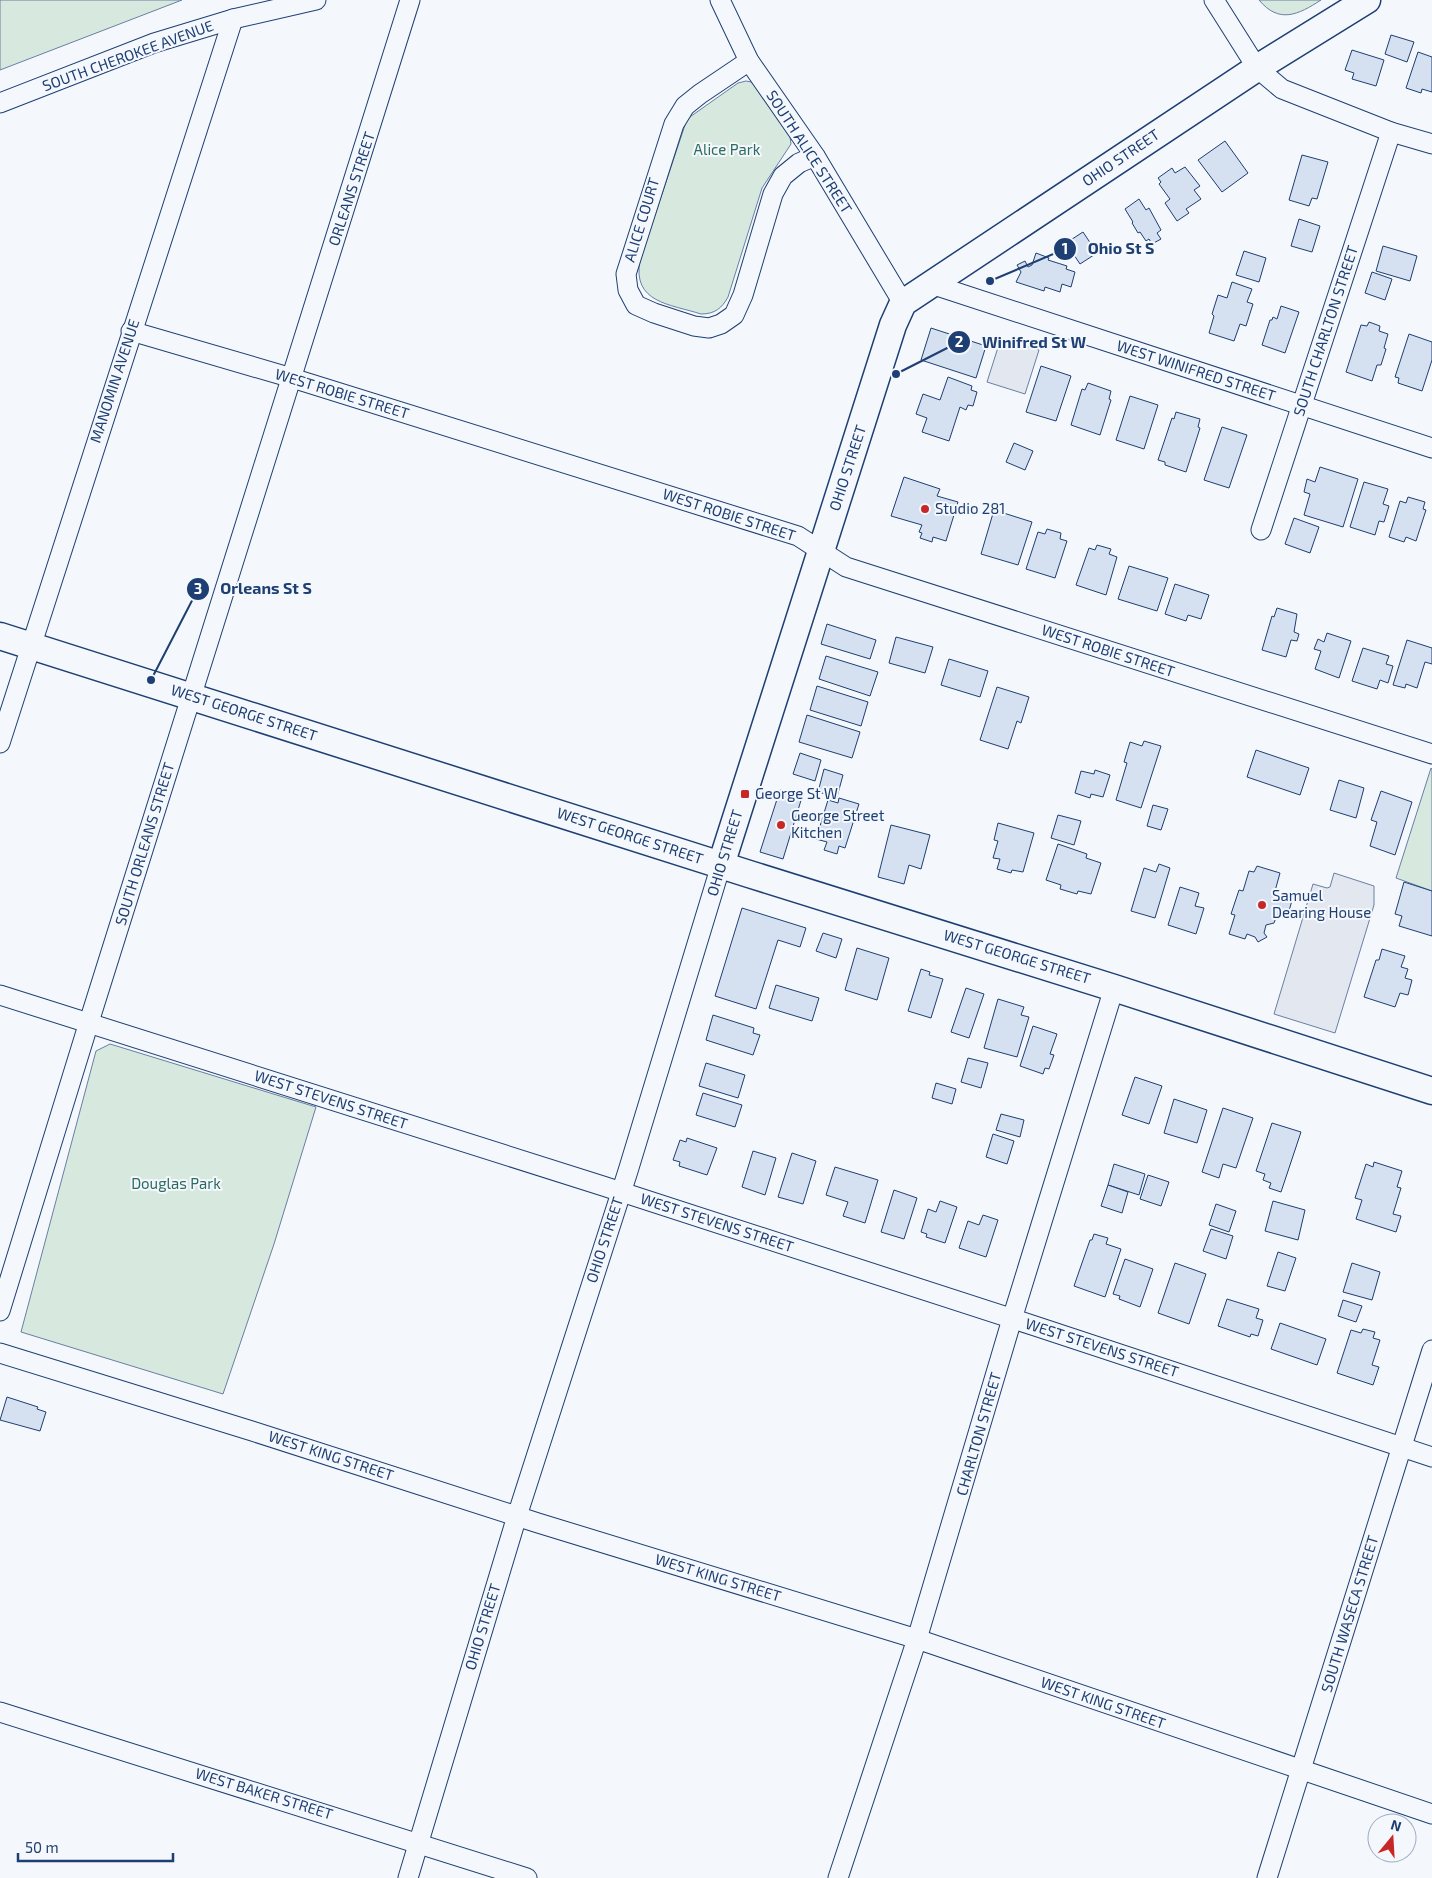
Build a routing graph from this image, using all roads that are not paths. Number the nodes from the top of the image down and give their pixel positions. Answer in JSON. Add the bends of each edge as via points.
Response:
{"nodes":[{"id":1,"x":316,"y":0,"type":"edge"},
{"id":2,"x":410,"y":0,"type":"edge"},
{"id":3,"x":720,"y":0,"type":"edge"},
{"id":4,"x":1214,"y":0,"type":"edge"},
{"id":5,"x":1367,"y":0,"type":"edge"},
{"id":6,"x":232,"y":19,"type":"junction"},
{"id":7,"x":749,"y":61,"type":"junction"},
{"id":8,"x":1258,"y":68,"type":"junction"},
{"id":9,"x":0,"y":103,"type":"edge"},
{"id":10,"x":1391,"y":132,"type":"junction"},
{"id":11,"x":1432,"y":144,"type":"edge"},
{"id":12,"x":815,"y":156,"type":"junction"},
{"id":13,"x":931,"y":284,"type":"junction"},
{"id":14,"x":904,"y":303,"type":"junction"},
{"id":15,"x":131,"y":331,"type":"junction"},
{"id":16,"x":292,"y":378,"type":"junction"},
{"id":17,"x":1302,"y":406,"type":"junction"},
{"id":18,"x":1432,"y":448,"type":"edge"},
{"id":19,"x":1261,"y":530,"type":"dead end"},
{"id":20,"x":821,"y":552,"type":"junction"},
{"id":21,"x":0,"y":636,"type":"edge"},
{"id":22,"x":30,"y":645,"type":"junction"},
{"id":23,"x":191,"y":697,"type":"junction"},
{"id":24,"x":0,"y":743,"type":"edge"},
{"id":25,"x":1432,"y":754,"type":"edge"},
{"id":26,"x":721,"y":865,"type":"junction"},
{"id":27,"x":1114,"y":988,"type":"junction"},
{"id":28,"x":0,"y":995,"type":"edge"},
{"id":29,"x":89,"y":1022,"type":"junction"},
{"id":30,"x":1432,"y":1091,"type":"edge"},
{"id":31,"x":620,"y":1192,"type":"junction"},
{"id":32,"x":0,"y":1310,"type":"edge"},
{"id":33,"x":1012,"y":1318,"type":"junction"},
{"id":34,"x":1432,"y":1350,"type":"edge"},
{"id":35,"x":0,"y":1353,"type":"edge"},
{"id":36,"x":1402,"y":1448,"type":"junction"},
{"id":37,"x":1432,"y":1457,"type":"edge"},
{"id":38,"x":516,"y":1516,"type":"junction"},
{"id":39,"x":918,"y":1639,"type":"junction"},
{"id":40,"x":0,"y":1712,"type":"edge"},
{"id":41,"x":1301,"y":1770,"type":"junction"},
{"id":42,"x":1432,"y":1814,"type":"edge"},
{"id":43,"x":419,"y":1843,"type":"junction"},
{"id":44,"x":408,"y":1878,"type":"edge"},
{"id":45,"x":527,"y":1878,"type":"edge"},
{"id":46,"x":838,"y":1878,"type":"edge"},
{"id":47,"x":1267,"y":1878,"type":"edge"}],
"edges":[{"from":1,"to":6,"type":"street","name":"SOUTH CHEROKEE AVENUE"},
{"from":2,"to":16,"type":"street","name":"ORLEANS STREET"},
{"from":3,"to":7,"type":"street","name":"SOUTH ALICE STREET"},
{"from":4,"to":8,"type":"street"},
{"from":5,"to":8,"type":"street","name":"OHIO STREET"},
{"from":6,"to":9,"type":"street","name":"SOUTH CHEROKEE AVENUE","via":[[154,44]]},
{"from":6,"to":15,"type":"street","name":"MANOMIN AVENUE"},
{"from":7,"to":12,"type":"street","name":"SOUTH ALICE STREET"},
{"from":7,"to":12,"type":"street","name":"ALICE COURT","via":[[685,106],[674,124],[626,274],[628,290],[636,305],[694,326],[709,328],[734,315],[774,194],[783,176],[799,163]]},
{"from":8,"to":10,"type":"street","via":[[1282,89]]},
{"from":8,"to":13,"type":"street","name":"OHIO STREET"},
{"from":10,"to":11,"type":"street"},
{"from":10,"to":17,"type":"street","name":"SOUTH CHARLTON STREET"},
{"from":12,"to":14,"type":"street","name":"SOUTH ALICE STREET"},
{"from":13,"to":14,"type":"street","name":"OHIO STREET"},
{"from":13,"to":17,"type":"street","name":"WEST WINIFRED STREET"},
{"from":14,"to":20,"type":"street","name":"OHIO STREET"},
{"from":15,"to":16,"type":"street","name":"WEST ROBIE STREET"},
{"from":15,"to":22,"type":"street","name":"MANOMIN AVENUE"},
{"from":16,"to":20,"type":"street","name":"WEST ROBIE STREET","via":[[798,536]]},
{"from":16,"to":23,"type":"street","name":"SOUTH ORLEANS STREET"},
{"from":17,"to":18,"type":"street","name":"WEST WINIFRED STREET"},
{"from":17,"to":19,"type":"street","name":"SOUTH CHARLTON STREET"},
{"from":20,"to":25,"type":"street","name":"WEST ROBIE STREET","via":[[846,567]]},
{"from":20,"to":26,"type":"street","name":"OHIO STREET"},
{"from":21,"to":22,"type":"street","name":"WEST GEORGE STREET"},
{"from":22,"to":23,"type":"street","name":"WEST GEORGE STREET"},
{"from":22,"to":24,"type":"street","name":"MANOMIN AVENUE"},
{"from":23,"to":26,"type":"street","name":"WEST GEORGE STREET"},
{"from":23,"to":29,"type":"street","name":"SOUTH ORLEANS STREET"},
{"from":26,"to":27,"type":"street","name":"WEST GEORGE STREET"},
{"from":26,"to":31,"type":"street","name":"OHIO STREET"},
{"from":27,"to":30,"type":"street","name":"WEST GEORGE STREET"},
{"from":27,"to":33,"type":"street","name":"CHARLTON STREET"},
{"from":28,"to":29,"type":"street","name":"WEST STEVENS STREET"},
{"from":29,"to":31,"type":"street","name":"WEST STEVENS STREET"},
{"from":29,"to":32,"type":"street","name":"SOUTH ORLEANS STREET"},
{"from":31,"to":33,"type":"street","name":"WEST STEVENS STREET"},
{"from":31,"to":38,"type":"street","name":"OHIO STREET"},
{"from":33,"to":36,"type":"street","name":"WEST STEVENS STREET"},
{"from":33,"to":39,"type":"street","name":"CHARLTON STREET"},
{"from":34,"to":36,"type":"street","name":"SOUTH WASECA STREET"},
{"from":35,"to":38,"type":"street","name":"WEST KING STREET"},
{"from":36,"to":37,"type":"street","name":"WEST STEVENS STREET"},
{"from":36,"to":41,"type":"street","name":"SOUTH WASECA STREET"},
{"from":38,"to":39,"type":"street","name":"WEST KING STREET"},
{"from":38,"to":43,"type":"street","name":"OHIO STREET"},
{"from":39,"to":41,"type":"street","name":"WEST KING STREET"},
{"from":39,"to":46,"type":"street","name":"CHARLTON STREET"},
{"from":40,"to":43,"type":"street","name":"WEST BAKER STREET"},
{"from":41,"to":42,"type":"street","name":"WEST KING STREET"},
{"from":41,"to":47,"type":"street","name":"SOUTH WASECA STREET"},
{"from":43,"to":44,"type":"street","name":"OHIO STREET"},
{"from":43,"to":45,"type":"street","name":"WEST BAKER STREET"}]}
